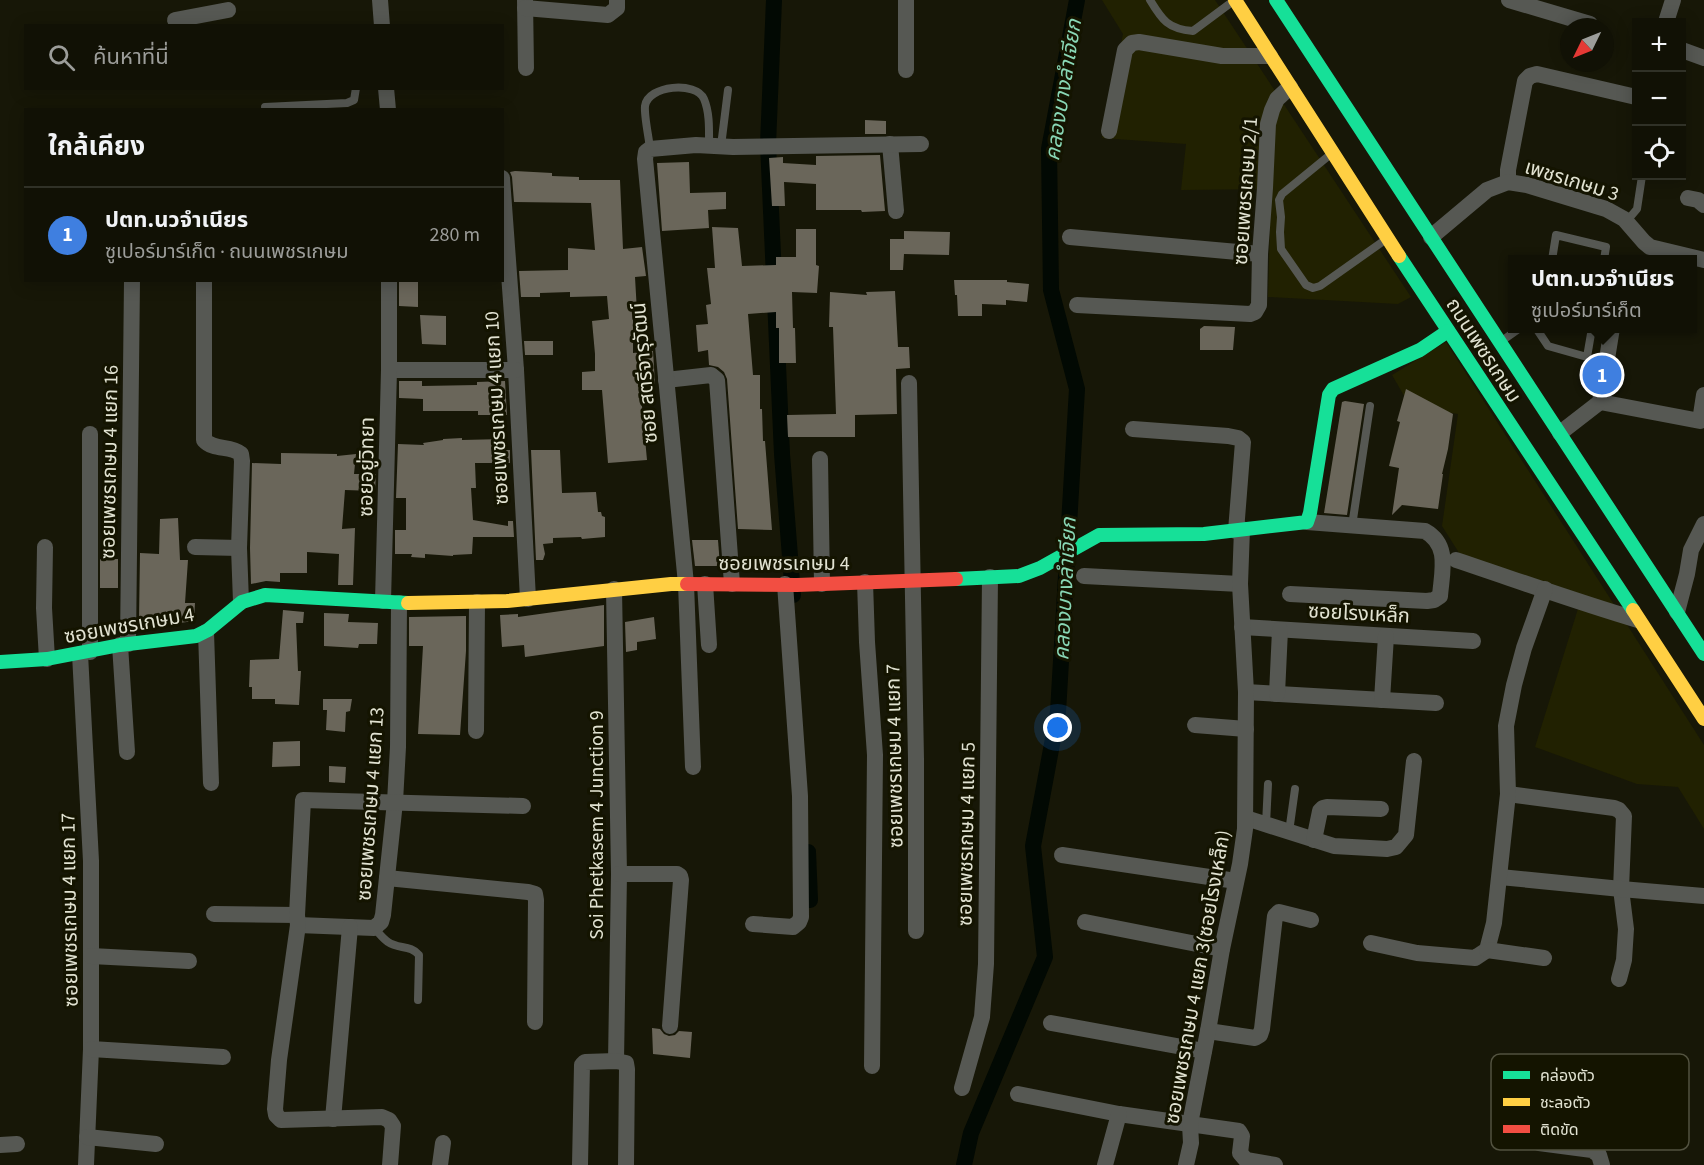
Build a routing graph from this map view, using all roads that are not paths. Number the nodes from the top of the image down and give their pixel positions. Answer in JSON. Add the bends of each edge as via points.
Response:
{"nodes":[{"id":1,"x":380,"y":0,"type":"edge"},
{"id":2,"x":617,"y":0,"type":"edge"},
{"id":3,"x":906,"y":0,"type":"edge"},
{"id":4,"x":1150,"y":0,"type":"edge"},
{"id":5,"x":1235,"y":0,"type":"edge"},
{"id":6,"x":1509,"y":0,"type":"edge"},
{"id":7,"x":1673,"y":0,"type":"edge"},
{"id":8,"x":1278,"y":1,"type":"edge"},
{"id":9,"x":525,"y":4,"type":"edge"},
{"id":10,"x":229,"y":12,"type":"edge"},
{"id":11,"x":1570,"y":18,"type":"edge"},
{"id":12,"x":1667,"y":18,"type":"edge"},
{"id":13,"x":175,"y":20,"type":"dead end"},
{"id":14,"x":382,"y":24,"type":"edge"},
{"id":15,"x":1686,"y":51,"type":"edge"},
{"id":16,"x":1270,"y":56,"type":"junction"},
{"id":17,"x":1704,"y":58,"type":"edge"},
{"id":18,"x":526,"y":68,"type":"dead end"},
{"id":19,"x":906,"y":70,"type":"dead end"},
{"id":20,"x":1290,"y":87,"type":"junction"},
{"id":21,"x":356,"y":90,"type":"edge"},
{"id":22,"x":386,"y":90,"type":"edge"},
{"id":23,"x":728,"y":90,"type":"dead end"},
{"id":24,"x":1632,"y":96,"type":"edge"},
{"id":25,"x":265,"y":107,"type":"dead end"},
{"id":26,"x":388,"y":108,"type":"edge"},
{"id":27,"x":1109,"y":131,"type":"dead end"},
{"id":28,"x":890,"y":144,"type":"junction"},
{"id":29,"x":921,"y":144,"type":"dead end"},
{"id":30,"x":715,"y":146,"type":"junction"},
{"id":31,"x":1333,"y":153,"type":"junction"},
{"id":32,"x":648,"y":154,"type":"junction"},
{"id":33,"x":1641,"y":180,"type":"edge"},
{"id":34,"x":1508,"y":182,"type":"junction"},
{"id":35,"x":1688,"y":198,"type":"dead end"},
{"id":36,"x":504,"y":205,"type":"edge"},
{"id":37,"x":1704,"y":206,"type":"edge"},
{"id":38,"x":896,"y":211,"type":"dead end"},
{"id":39,"x":1626,"y":222,"type":"junction"},
{"id":40,"x":1070,"y":237,"type":"dead end"},
{"id":41,"x":1431,"y":237,"type":"junction"},
{"id":42,"x":1388,"y":238,"type":"junction"},
{"id":43,"x":1260,"y":254,"type":"junction"},
{"id":44,"x":1553,"y":255,"type":"edge"},
{"id":45,"x":1605,"y":255,"type":"edge"},
{"id":46,"x":1693,"y":255,"type":"edge"},
{"id":47,"x":132,"y":282,"type":"edge"},
{"id":48,"x":204,"y":282,"type":"edge"},
{"id":49,"x":389,"y":282,"type":"edge"},
{"id":50,"x":1077,"y":304,"type":"dead end"},
{"id":51,"x":1448,"y":331,"type":"junction"},
{"id":52,"x":1513,"y":333,"type":"edge"},
{"id":53,"x":1539,"y":333,"type":"edge"},
{"id":54,"x":1591,"y":333,"type":"edge"},
{"id":55,"x":1611,"y":333,"type":"edge"},
{"id":56,"x":1500,"y":342,"type":"junction"},
{"id":57,"x":389,"y":370,"type":"junction"},
{"id":58,"x":516,"y":370,"type":"junction"},
{"id":59,"x":666,"y":380,"type":"junction"},
{"id":60,"x":909,"y":383,"type":"dead end"},
{"id":61,"x":1704,"y":395,"type":"edge"},
{"id":62,"x":1600,"y":402,"type":"junction"},
{"id":63,"x":1370,"y":406,"type":"dead end"},
{"id":64,"x":1133,"y":429,"type":"dead end"},
{"id":65,"x":1560,"y":433,"type":"junction"},
{"id":66,"x":90,"y":434,"type":"dead end"},
{"id":67,"x":820,"y":459,"type":"dead end"},
{"id":68,"x":1307,"y":522,"type":"junction"},
{"id":69,"x":1704,"y":524,"type":"edge"},
{"id":70,"x":1352,"y":526,"type":"junction"},
{"id":71,"x":1239,"y":530,"type":"junction"},
{"id":72,"x":45,"y":547,"type":"dead end"},
{"id":73,"x":195,"y":547,"type":"dead end"},
{"id":74,"x":239,"y":548,"type":"junction"},
{"id":75,"x":1456,"y":560,"type":"dead end"},
{"id":76,"x":1084,"y":576,"type":"dead end"},
{"id":77,"x":990,"y":577,"type":"junction"},
{"id":78,"x":912,"y":580,"type":"junction"},
{"id":79,"x":865,"y":582,"type":"junction"},
{"id":80,"x":686,"y":584,"type":"junction"},
{"id":81,"x":705,"y":584,"type":"junction"},
{"id":82,"x":732,"y":584,"type":"junction"},
{"id":83,"x":822,"y":584,"type":"junction"},
{"id":84,"x":1240,"y":584,"type":"junction"},
{"id":85,"x":790,"y":585,"type":"junction"},
{"id":86,"x":614,"y":589,"type":"junction"},
{"id":87,"x":1545,"y":589,"type":"junction"},
{"id":88,"x":1290,"y":594,"type":"dead end"},
{"id":89,"x":528,"y":599,"type":"junction"},
{"id":90,"x":241,"y":602,"type":"junction"},
{"id":91,"x":391,"y":602,"type":"junction"},
{"id":92,"x":477,"y":602,"type":"junction"},
{"id":93,"x":1677,"y":612,"type":"junction"},
{"id":94,"x":1638,"y":620,"type":"junction"},
{"id":95,"x":1242,"y":627,"type":"junction"},
{"id":96,"x":1281,"y":630,"type":"junction"},
{"id":97,"x":206,"y":632,"type":"junction"},
{"id":98,"x":1386,"y":636,"type":"junction"},
{"id":99,"x":1473,"y":641,"type":"dead end"},
{"id":100,"x":124,"y":645,"type":"junction"},
{"id":101,"x":709,"y":645,"type":"dead end"},
{"id":102,"x":85,"y":653,"type":"junction"},
{"id":103,"x":1704,"y":654,"type":"edge"},
{"id":104,"x":47,"y":659,"type":"junction"},
{"id":105,"x":0,"y":662,"type":"edge"},
{"id":106,"x":1246,"y":692,"type":"junction"},
{"id":107,"x":1277,"y":694,"type":"junction"},
{"id":108,"x":1382,"y":700,"type":"junction"},
{"id":109,"x":1436,"y":703,"type":"dead end"},
{"id":110,"x":1704,"y":719,"type":"edge"},
{"id":111,"x":1195,"y":725,"type":"dead end"},
{"id":112,"x":1246,"y":729,"type":"junction"},
{"id":113,"x":476,"y":731,"type":"dead end"},
{"id":114,"x":127,"y":752,"type":"dead end"},
{"id":115,"x":1414,"y":761,"type":"dead end"},
{"id":116,"x":693,"y":767,"type":"dead end"},
{"id":117,"x":211,"y":783,"type":"dead end"},
{"id":118,"x":1268,"y":784,"type":"dead end"},
{"id":119,"x":1295,"y":789,"type":"dead end"},
{"id":120,"x":1508,"y":794,"type":"junction"},
{"id":121,"x":394,"y":802,"type":"junction"},
{"id":122,"x":523,"y":806,"type":"dead end"},
{"id":123,"x":1381,"y":809,"type":"dead end"},
{"id":124,"x":1246,"y":818,"type":"junction"},
{"id":125,"x":1266,"y":824,"type":"junction"},
{"id":126,"x":1289,"y":832,"type":"junction"},
{"id":127,"x":1314,"y":840,"type":"junction"},
{"id":128,"x":1062,"y":855,"type":"dead end"},
{"id":129,"x":619,"y":874,"type":"junction"},
{"id":130,"x":1500,"y":877,"type":"junction"},
{"id":131,"x":387,"y":878,"type":"junction"},
{"id":132,"x":1236,"y":881,"type":"junction"},
{"id":133,"x":1622,"y":890,"type":"junction"},
{"id":134,"x":1704,"y":896,"type":"edge"},
{"id":135,"x":214,"y":914,"type":"dead end"},
{"id":136,"x":297,"y":920,"type":"junction"},
{"id":137,"x":1311,"y":920,"type":"dead end"},
{"id":138,"x":1085,"y":922,"type":"dead end"},
{"id":139,"x":753,"y":924,"type":"dead end"},
{"id":140,"x":350,"y":927,"type":"junction"},
{"id":141,"x":374,"y":928,"type":"junction"},
{"id":142,"x":916,"y":931,"type":"dead end"},
{"id":143,"x":1371,"y":943,"type":"dead end"},
{"id":144,"x":1222,"y":949,"type":"junction"},
{"id":145,"x":1486,"y":950,"type":"junction"},
{"id":146,"x":91,"y":956,"type":"junction"},
{"id":147,"x":1544,"y":958,"type":"dead end"},
{"id":148,"x":189,"y":961,"type":"dead end"},
{"id":149,"x":1619,"y":979,"type":"dead end"},
{"id":150,"x":418,"y":1000,"type":"dead end"},
{"id":151,"x":535,"y":1022,"type":"dead end"},
{"id":152,"x":1051,"y":1023,"type":"dead end"},
{"id":153,"x":670,"y":1026,"type":"dead end"},
{"id":154,"x":1208,"y":1031,"type":"junction"},
{"id":155,"x":91,"y":1049,"type":"junction"},
{"id":156,"x":1204,"y":1051,"type":"junction"},
{"id":157,"x":223,"y":1057,"type":"dead end"},
{"id":158,"x":616,"y":1061,"type":"junction"},
{"id":159,"x":872,"y":1066,"type":"dead end"},
{"id":160,"x":962,"y":1088,"type":"dead end"},
{"id":161,"x":1018,"y":1094,"type":"dead end"},
{"id":162,"x":1119,"y":1114,"type":"junction"},
{"id":163,"x":333,"y":1119,"type":"junction"},
{"id":164,"x":1190,"y":1124,"type":"junction"},
{"id":165,"x":87,"y":1137,"type":"junction"},
{"id":166,"x":443,"y":1143,"type":"dead end"},
{"id":167,"x":156,"y":1144,"type":"dead end"},
{"id":168,"x":1592,"y":1150,"type":"edge"},
{"id":169,"x":86,"y":1165,"type":"edge"},
{"id":170,"x":390,"y":1165,"type":"edge"},
{"id":171,"x":440,"y":1165,"type":"edge"},
{"id":172,"x":580,"y":1165,"type":"edge"},
{"id":173,"x":626,"y":1165,"type":"edge"},
{"id":174,"x":1106,"y":1165,"type":"edge"},
{"id":175,"x":1186,"y":1165,"type":"edge"},
{"id":176,"x":1275,"y":1165,"type":"edge"},
{"id":177,"x":1602,"y":1165,"type":"edge"}],
"edges":[{"from":1,"to":14,"type":"street"},
{"from":2,"to":9,"type":"street","via":[[617,8],[608,15]]},
{"from":3,"to":19,"type":"street"},
{"from":4,"to":5,"type":"lane","via":[[1170,26],[1193,31]]},
{"from":5,"to":16,"type":"main road","name":"ถนนเพชรเกษม"},
{"from":6,"to":11,"type":"street"},
{"from":7,"to":12,"type":"street"},
{"from":8,"to":41,"type":"main road","name":"ถนนเพชรเกษม"},
{"from":9,"to":18,"type":"street"},
{"from":10,"to":13,"type":"street"},
{"from":15,"to":17,"type":"street"},
{"from":16,"to":20,"type":"main road","name":"ถนนเพชรเกษม"},
{"from":16,"to":27,"type":"street","via":[[1222,56],[1132,43],[1125,50]]},
{"from":20,"to":31,"type":"main road","name":"ถนนเพชรเกษม"},
{"from":20,"to":43,"type":"street","name":"ซอยเพชรเกษม 2/1","via":[[1277,99],[1268,124]]},
{"from":21,"to":25,"type":"lane","via":[[354,100],[347,103]]},
{"from":22,"to":26,"type":"street"},
{"from":23,"to":30,"type":"lane"},
{"from":24,"to":34,"type":"street","via":[[1537,74],[1530,76],[1525,81]]},
{"from":28,"to":29,"type":"street"},
{"from":28,"to":30,"type":"street"},
{"from":28,"to":38,"type":"street"},
{"from":30,"to":32,"type":"street","via":[[696,145]]},
{"from":30,"to":32,"type":"lane","via":[[704,97],[695,90],[680,88],[658,91],[648,98]]},
{"from":31,"to":42,"type":"main road","name":"ถนนเพชรเกษม"},
{"from":31,"to":42,"type":"lane","via":[[1279,200],[1281,249],[1294,270],[1306,285],[1320,286]]},
{"from":32,"to":59,"type":"street","name":"ซอย สตรีจารุวัฒน์"},
{"from":33,"to":39,"type":"lane","via":[[1637,209]]},
{"from":34,"to":39,"type":"street","name":"เพชรเกษม 3","via":[[1606,209]]},
{"from":34,"to":41,"type":"street","name":"เพชรเกษม 3","via":[[1488,190]]},
{"from":35,"to":37,"type":"street"},
{"from":36,"to":58,"type":"street","name":"ซอยเพชรเกษม 4 แยก 10"},
{"from":39,"to":46,"type":"street","name":"เพชรเกษม 3","via":[[1650,247]]},
{"from":40,"to":43,"type":"street"},
{"from":41,"to":56,"type":"main road","name":"ถนนเพชรเกษม"},
{"from":42,"to":51,"type":"main road","name":"ถนนเพชรเกษม"},
{"from":43,"to":50,"type":"street","name":"ซอยเพชรเกษม 2/1","via":[[1259,305],[1251,314]]},
{"from":44,"to":45,"type":"lane","via":[[1556,235],[1606,247]]},
{"from":47,"to":100,"type":"street","name":"ซอยเพชรเกษม 4 แยก 16"},
{"from":48,"to":74,"type":"street","via":[[204,440],[213,447],[241,454]]},
{"from":49,"to":57,"type":"street","name":"ซอยอยู่วิทยา"},
{"from":51,"to":68,"type":"main road","via":[[1420,350],[1333,389]]},
{"from":51,"to":94,"type":"main road","name":"ถนนเพชรเกษม"},
{"from":52,"to":56,"type":"lane"},
{"from":53,"to":54,"type":"lane","via":[[1548,346],[1587,357]]},
{"from":55,"to":62,"type":"street"},
{"from":56,"to":65,"type":"main road","name":"ถนนเพชรเกษม"},
{"from":57,"to":58,"type":"street"},
{"from":57,"to":91,"type":"street","name":"ซอยอยู่วิทยา"},
{"from":58,"to":89,"type":"street","name":"ซอยเพชรเกษม 4 แยก 10"},
{"from":59,"to":80,"type":"street","name":"ซอย สตรีจารุวัฒน์"},
{"from":59,"to":82,"type":"street","via":[[711,375],[717,380]]},
{"from":60,"to":78,"type":"street","name":"ซอยเพชรเกษม 4 แยก 7"},
{"from":61,"to":62,"type":"street","via":[[1700,421]]},
{"from":62,"to":65,"type":"street"},
{"from":63,"to":70,"type":"lane"},
{"from":64,"to":71,"type":"street","name":"ซอยเพชรเกษม 4 แยก 3(ซอยโรงเหล็ก)","via":[[1228,436],[1243,442]]},
{"from":65,"to":93,"type":"main road","name":"ถนนเพชรเกษม"},
{"from":66,"to":102,"type":"street","name":"ซอยเพชรเกษม 4 แยก 17"},
{"from":67,"to":83,"type":"street"},
{"from":68,"to":70,"type":"street"},
{"from":68,"to":71,"type":"main road","name":"ซอยเพชรเกษม 4"},
{"from":69,"to":93,"type":"street","via":[[1691,550]]},
{"from":70,"to":88,"type":"street","via":[[1425,531],[1432,535],[1443,556],[1440,596],[1427,601]]},
{"from":71,"to":77,"type":"main road","name":"ซอยเพชรเกษม 4","via":[[1099,535],[1034,572]]},
{"from":71,"to":84,"type":"street","name":"ซอยเพชรเกษม 4 แยก 3(ซอยโรงเหล็ก)"},
{"from":72,"to":104,"type":"street"},
{"from":73,"to":74,"type":"street"},
{"from":74,"to":90,"type":"street"},
{"from":75,"to":87,"type":"street"},
{"from":76,"to":84,"type":"street"},
{"from":77,"to":78,"type":"main road","name":"ซอยเพชรเกษม 4"},
{"from":77,"to":160,"type":"street","name":"ซอยเพชรเกษม 4 แยก 5","via":[[986,964],[982,1017]]},
{"from":78,"to":79,"type":"main road","name":"ซอยเพชรเกษม 4"},
{"from":78,"to":142,"type":"street","name":"ซอยเพชรเกษม 4 แยก 7"},
{"from":79,"to":83,"type":"main road","name":"ซอยเพชรเกษม 4"},
{"from":79,"to":159,"type":"street","via":[[875,755]]},
{"from":80,"to":81,"type":"main road","name":"ซอยเพชรเกษม 4"},
{"from":80,"to":86,"type":"main road","name":"ซอยเพชรเกษม 4"},
{"from":80,"to":116,"type":"street","name":"ซอย สตรีจารุวัฒน์"},
{"from":81,"to":82,"type":"main road","name":"ซอยเพชรเกษม 4"},
{"from":81,"to":101,"type":"street"},
{"from":82,"to":85,"type":"main road","name":"ซอยเพชรเกษม 4"},
{"from":83,"to":85,"type":"main road","name":"ซอยเพชรเกษม 4"},
{"from":84,"to":95,"type":"street","name":"ซอยเพชรเกษม 4 แยก 3(ซอยโรงเหล็ก)"},
{"from":85,"to":139,"type":"street","via":[[800,796],[801,917],[793,927]]},
{"from":86,"to":89,"type":"main road","name":"ซอยเพชรเกษม 4"},
{"from":86,"to":129,"type":"street","name":"Soi Phetkasem 4 Junction 9"},
{"from":87,"to":94,"type":"street"},
{"from":87,"to":120,"type":"street","via":[[1514,685],[1506,726]]},
{"from":89,"to":92,"type":"main road","name":"ซอยเพชรเกษม 4"},
{"from":90,"to":91,"type":"main road","name":"ซอยเพชรเกษม 4","via":[[265,595]]},
{"from":90,"to":97,"type":"main road","name":"ซอยเพชรเกษม 4"},
{"from":91,"to":92,"type":"main road","name":"ซอยเพชรเกษม 4"},
{"from":91,"to":121,"type":"street","name":"ซอยเพชรเกษม 4 แยก 13","via":[[398,747]]},
{"from":92,"to":113,"type":"street"},
{"from":93,"to":103,"type":"main road","name":"ถนนเพชรเกษม"},
{"from":94,"to":110,"type":"main road","name":"ถนนเพชรเกษม"},
{"from":95,"to":96,"type":"street","name":"ซอยโรงเหล็ก"},
{"from":95,"to":106,"type":"street","name":"ซอยเพชรเกษม 4 แยก 3(ซอยโรงเหล็ก)"},
{"from":96,"to":98,"type":"street","name":"ซอยโรงเหล็ก"},
{"from":96,"to":107,"type":"street"},
{"from":97,"to":100,"type":"main road","name":"ซอยเพชรเกษม 4"},
{"from":97,"to":117,"type":"street"},
{"from":98,"to":99,"type":"street","name":"ซอยโรงเหล็ก"},
{"from":98,"to":108,"type":"street"},
{"from":100,"to":102,"type":"main road","name":"ซอยเพชรเกษม 4"},
{"from":100,"to":114,"type":"street","name":"ซอยเพชรเกษม 4 แยก 16"},
{"from":102,"to":104,"type":"main road","name":"ซอยเพชรเกษม 4"},
{"from":102,"to":146,"type":"street","name":"ซอยเพชรเกษม 4 แยก 17"},
{"from":104,"to":105,"type":"main road","name":"ซอยเพชรเกษม 4"},
{"from":106,"to":107,"type":"street"},
{"from":106,"to":112,"type":"street","name":"ซอยเพชรเกษม 4 แยก 3(ซอยโรงเหล็ก)"},
{"from":107,"to":108,"type":"street"},
{"from":108,"to":109,"type":"street"},
{"from":111,"to":112,"type":"street"},
{"from":112,"to":124,"type":"street","name":"ซอยเพชรเกษม 4 แยก 3(ซอยโรงเหล็ก)"},
{"from":115,"to":127,"type":"street","via":[[1406,835],[1396,847],[1334,846]]},
{"from":118,"to":125,"type":"lane"},
{"from":119,"to":126,"type":"lane"},
{"from":120,"to":130,"type":"street"},
{"from":120,"to":133,"type":"street","via":[[1619,810],[1624,816]]},
{"from":121,"to":122,"type":"street"},
{"from":121,"to":131,"type":"street","name":"ซอยเพชรเกษม 4 แยก 13"},
{"from":121,"to":136,"type":"street","via":[[303,800]]},
{"from":123,"to":127,"type":"street","via":[[1323,808]]},
{"from":124,"to":125,"type":"street"},
{"from":124,"to":132,"type":"street","name":"ซอยเพชรเกษม 4 แยก 3(ซอยโรงเหล็ก)"},
{"from":125,"to":126,"type":"street"},
{"from":126,"to":127,"type":"street"},
{"from":128,"to":132,"type":"street"},
{"from":129,"to":153,"type":"street","via":[[680,876]]},
{"from":129,"to":158,"type":"street","name":"Soi Phetkasem 4 Junction 9"},
{"from":130,"to":133,"type":"street"},
{"from":130,"to":145,"type":"street"},
{"from":131,"to":141,"type":"street","name":"ซอยเพชรเกษม 4 แยก 13","via":[[383,915]]},
{"from":131,"to":151,"type":"street","via":[[535,894]]},
{"from":132,"to":144,"type":"street","name":"ซอยเพชรเกษม 4 แยก 3(ซอยโรงเหล็ก)"},
{"from":133,"to":134,"type":"street"},
{"from":133,"to":149,"type":"street","via":[[1626,929]]},
{"from":135,"to":136,"type":"street","name":"ซอยเพชรเกษม 4 แยก 13"},
{"from":136,"to":140,"type":"street","name":"ซอยเพชรเกษม 4 แยก 13"},
{"from":136,"to":163,"type":"street","via":[[276,1115],[281,1120]]},
{"from":137,"to":154,"type":"street","via":[[1285,912],[1275,916],[1260,1035],[1255,1038]]},
{"from":138,"to":144,"type":"street"},
{"from":140,"to":141,"type":"street","name":"ซอยเพชรเกษม 4 แยก 13"},
{"from":140,"to":163,"type":"street"},
{"from":141,"to":150,"type":"lane","via":[[387,942],[410,948],[419,955]]},
{"from":143,"to":145,"type":"street","via":[[1418,953],[1475,958]]},
{"from":144,"to":154,"type":"street","name":"ซอยเพชรเกษม 4 แยก 3(ซอยโรงเหล็ก)"},
{"from":145,"to":147,"type":"street"},
{"from":146,"to":148,"type":"street"},
{"from":146,"to":155,"type":"street","name":"ซอยเพชรเกษม 4 แยก 17"},
{"from":152,"to":156,"type":"street"},
{"from":154,"to":156,"type":"street","name":"ซอยเพชรเกษม 4 แยก 3(ซอยโรงเหล็ก)"},
{"from":155,"to":157,"type":"street"},
{"from":155,"to":165,"type":"street","name":"ซอยเพชรเกษม 4 แยก 17"},
{"from":156,"to":164,"type":"street","name":"ซอยเพชรเกษม 4 แยก 3(ซอยโรงเหล็ก)"},
{"from":158,"to":172,"type":"street","via":[[582,1065]]},
{"from":158,"to":173,"type":"street","via":[[626,1063],[627,1068]]},
{"from":161,"to":162,"type":"street"},
{"from":162,"to":164,"type":"street"},
{"from":162,"to":174,"type":"street"},
{"from":163,"to":170,"type":"street","via":[[389,1120],[393,1126]]},
{"from":164,"to":175,"type":"street","name":"ซอยเพชรเกษม 4 แยก 3(ซอยโรงเหล็ก)"},
{"from":164,"to":176,"type":"street","via":[[1239,1131],[1240,1153],[1246,1160]]},
{"from":165,"to":167,"type":"street"},
{"from":165,"to":169,"type":"street","name":"ซอยเพชรเกษม 4 แยก 17"},
{"from":166,"to":171,"type":"street"},
{"from":168,"to":177,"type":"street","via":[[1599,1155]]}]}
